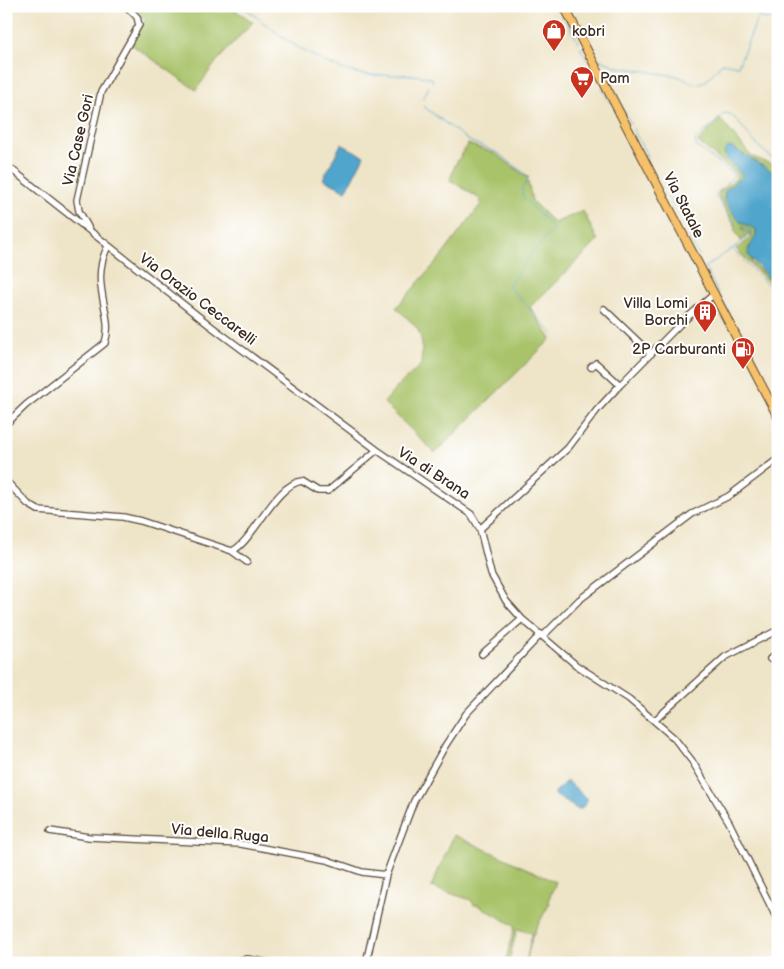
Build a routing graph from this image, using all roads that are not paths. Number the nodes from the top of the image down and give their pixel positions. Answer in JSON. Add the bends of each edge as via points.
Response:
{"nodes":[{"id":1,"x":126,"y":6,"type":"edge"},
{"id":2,"x":564,"y":6,"type":"edge"},
{"id":3,"x":6,"y":165,"type":"edge"},
{"id":4,"x":90,"y":232,"type":"junction"},
{"id":5,"x":108,"y":246,"type":"junction"},
{"id":6,"x":714,"y":294,"type":"junction"},
{"id":7,"x":604,"y":309,"type":"dead end"},
{"id":8,"x":651,"y":354,"type":"junction"},
{"id":9,"x":591,"y":367,"type":"dead end"},
{"id":10,"x":620,"y":385,"type":"junction"},
{"id":11,"x":778,"y":418,"type":"edge"},
{"id":12,"x":6,"y":424,"type":"edge"},
{"id":13,"x":376,"y":450,"type":"junction"},
{"id":14,"x":778,"y":459,"type":"edge"},
{"id":15,"x":6,"y":481,"type":"edge"},
{"id":16,"x":480,"y":529,"type":"junction"},
{"id":17,"x":232,"y":551,"type":"junction"},
{"id":18,"x":247,"y":562,"type":"dead end"},
{"id":19,"x":522,"y":619,"type":"junction"},
{"id":20,"x":778,"y":630,"type":"edge"},
{"id":21,"x":542,"y":635,"type":"junction"},
{"id":22,"x":482,"y":654,"type":"dead end"},
{"id":23,"x":778,"y":654,"type":"edge"},
{"id":24,"x":770,"y":659,"type":"dead end"},
{"id":25,"x":655,"y":720,"type":"junction"},
{"id":26,"x":50,"y":831,"type":"dead end"},
{"id":27,"x":386,"y":875,"type":"junction"},
{"id":28,"x":778,"y":921,"type":"edge"},
{"id":29,"x":225,"y":963,"type":"edge"},
{"id":30,"x":270,"y":963,"type":"edge"},
{"id":31,"x":366,"y":963,"type":"edge"}],
"edges":[{"from":1,"to":4,"type":"street","name":"Via Case Gori","via":[[137,17],[139,25],[101,92],[77,200],[78,211]]},
{"from":2,"to":6,"type":"main road","name":"Via Statale"},
{"from":3,"to":4,"type":"street","name":"Via Orazio Ceccarelli"},
{"from":4,"to":5,"type":"street","name":"Via Orazio Ceccarelli"},
{"from":5,"to":12,"type":"street","via":[[102,259],[100,280],[107,331],[105,343]]},
{"from":5,"to":13,"type":"street","name":"Via Orazio Ceccarelli"},
{"from":6,"to":8,"type":"street"},
{"from":6,"to":11,"type":"main road","name":"Via Statale"},
{"from":7,"to":8,"type":"street"},
{"from":8,"to":10,"type":"street"},
{"from":9,"to":10,"type":"street","via":[[596,362]]},
{"from":10,"to":16,"type":"street","via":[[568,448]]},
{"from":13,"to":16,"type":"street","name":"Via di Brana","via":[[465,508]]},
{"from":13,"to":17,"type":"street","name":"Via di Brana","via":[[328,491],[318,491],[304,482],[294,483],[264,512],[239,547]]},
{"from":14,"to":21,"type":"street","via":[[729,496],[692,514],[579,600]]},
{"from":15,"to":17,"type":"street","via":[[28,504],[44,512],[123,517]]},
{"from":16,"to":19,"type":"street","name":"Via di Brana","via":[[491,574]]},
{"from":17,"to":18,"type":"street"},
{"from":19,"to":21,"type":"street","name":"Via di Brana"},
{"from":19,"to":22,"type":"street"},
{"from":20,"to":25,"type":"street","via":[[725,657]]},
{"from":21,"to":25,"type":"street","name":"Via di Brana","via":[[590,676]]},
{"from":21,"to":27,"type":"street","via":[[466,714],[445,746],[405,820]]},
{"from":23,"to":24,"type":"street"},
{"from":25,"to":28,"type":"street","name":"Via di Brana","via":[[674,738],[713,795],[738,838]]},
{"from":26,"to":27,"type":"street","name":"Via della Ruga","via":[[89,837],[241,844]]},
{"from":27,"to":31,"type":"street"},
{"from":29,"to":30,"type":"street","via":[[247,959]]}]}
